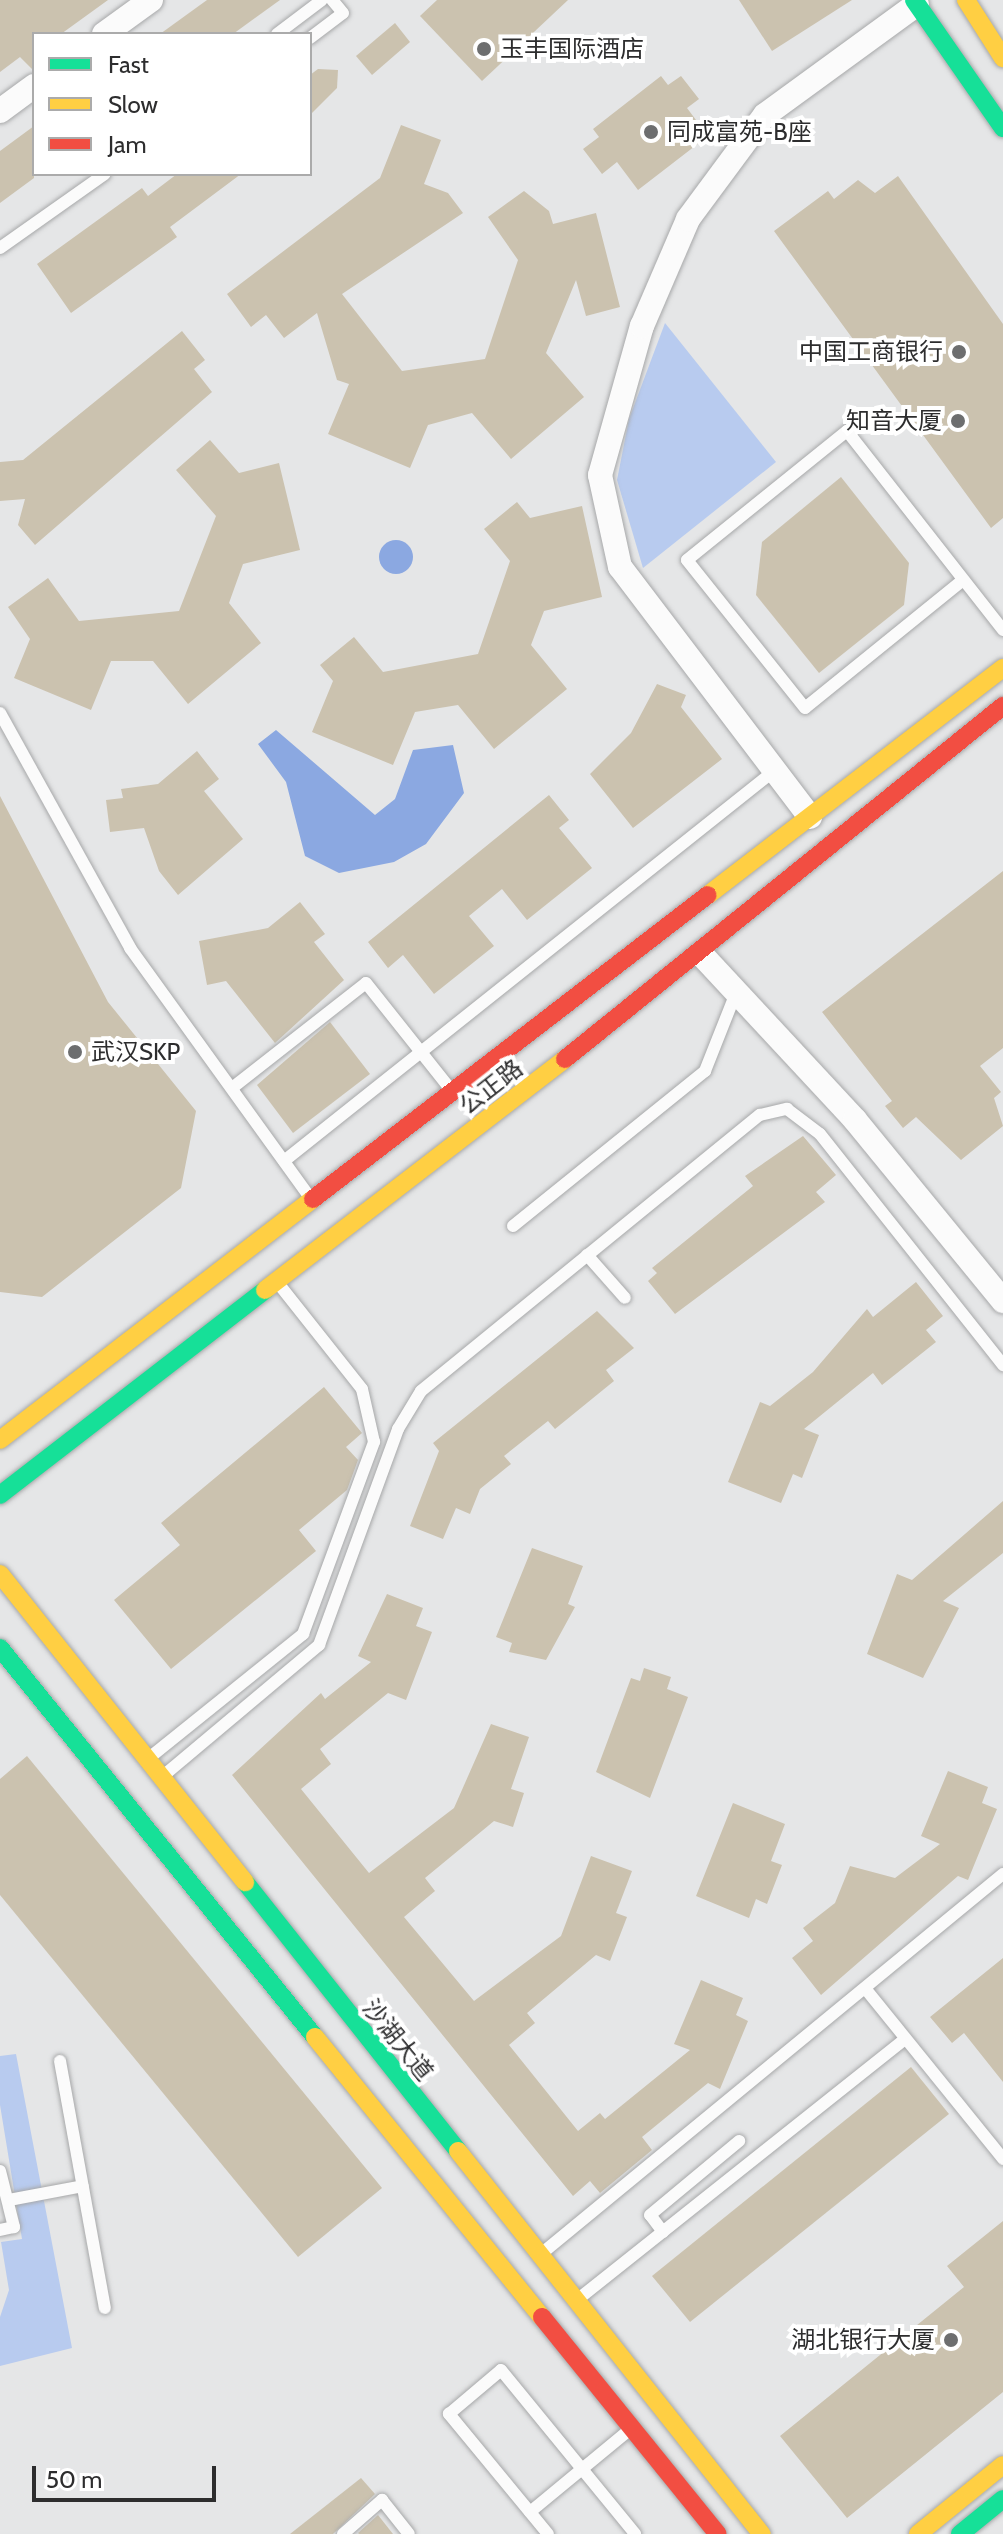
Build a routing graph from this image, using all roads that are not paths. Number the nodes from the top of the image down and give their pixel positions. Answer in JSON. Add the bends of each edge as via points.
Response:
{"nodes":[{"id":1,"x":151,"y":0,"type":"edge"},
{"id":2,"x":322,"y":0,"type":"edge"},
{"id":3,"x":332,"y":0,"type":"edge"},
{"id":4,"x":966,"y":0,"type":"edge"},
{"id":5,"x":916,"y":2,"type":"edge"},
{"id":6,"x":107,"y":32,"type":"edge"},
{"id":7,"x":280,"y":32,"type":"edge"},
{"id":8,"x":312,"y":36,"type":"edge"},
{"id":9,"x":1003,"y":58,"type":"edge"},
{"id":10,"x":32,"y":87,"type":"edge"},
{"id":11,"x":0,"y":111,"type":"edge"},
{"id":12,"x":1003,"y":128,"type":"edge"},
{"id":13,"x":102,"y":176,"type":"edge"},
{"id":14,"x":0,"y":248,"type":"edge"},
{"id":15,"x":963,"y":580,"type":"junction"},
{"id":16,"x":1003,"y":630,"type":"edge"},
{"id":17,"x":1003,"y":668,"type":"edge"},
{"id":18,"x":1003,"y":706,"type":"edge"},
{"id":19,"x":0,"y":713,"type":"edge"},
{"id":20,"x":774,"y":771,"type":"junction"},
{"id":21,"x":810,"y":817,"type":"junction"},
{"id":22,"x":701,"y":954,"type":"junction"},
{"id":23,"x":737,"y":990,"type":"junction"},
{"id":24,"x":421,"y":1051,"type":"junction"},
{"id":25,"x":232,"y":1088,"type":"junction"},
{"id":26,"x":453,"y":1092,"type":"junction"},
{"id":27,"x":284,"y":1161,"type":"junction"},
{"id":28,"x":312,"y":1201,"type":"junction"},
{"id":29,"x":513,"y":1226,"type":"dead end"},
{"id":30,"x":587,"y":1255,"type":"junction"},
{"id":31,"x":278,"y":1283,"type":"junction"},
{"id":32,"x":625,"y":1298,"type":"dead end"},
{"id":33,"x":1003,"y":1301,"type":"edge"},
{"id":34,"x":1003,"y":1365,"type":"edge"},
{"id":35,"x":77,"y":1381,"type":"junction"},
{"id":36,"x":0,"y":1430,"type":"edge"},
{"id":37,"x":0,"y":1440,"type":"edge"},
{"id":38,"x":0,"y":1495,"type":"edge"},
{"id":39,"x":0,"y":1574,"type":"edge"},
{"id":40,"x":0,"y":1648,"type":"edge"},
{"id":41,"x":145,"y":1761,"type":"junction"},
{"id":42,"x":160,"y":1779,"type":"junction"},
{"id":43,"x":1003,"y":1874,"type":"edge"},
{"id":44,"x":868,"y":1992,"type":"junction"},
{"id":45,"x":905,"y":2039,"type":"junction"},
{"id":46,"x":60,"y":2061,"type":"dead end"},
{"id":47,"x":739,"y":2141,"type":"dead end"},
{"id":48,"x":1003,"y":2159,"type":"edge"},
{"id":49,"x":0,"y":2171,"type":"edge"},
{"id":50,"x":83,"y":2186,"type":"junction"},
{"id":51,"x":9,"y":2200,"type":"junction"},
{"id":52,"x":0,"y":2230,"type":"edge"},
{"id":53,"x":663,"y":2232,"type":"junction"},
{"id":54,"x":539,"y":2256,"type":"junction"},
{"id":55,"x":575,"y":2302,"type":"junction"},
{"id":56,"x":105,"y":2308,"type":"dead end"},
{"id":57,"x":632,"y":2428,"type":"junction"},
{"id":58,"x":1003,"y":2465,"type":"edge"},
{"id":59,"x":582,"y":2469,"type":"junction"},
{"id":60,"x":1003,"y":2499,"type":"edge"},
{"id":61,"x":530,"y":2512,"type":"junction"},
{"id":62,"x":343,"y":2534,"type":"edge"},
{"id":63,"x":409,"y":2534,"type":"edge"},
{"id":64,"x":548,"y":2534,"type":"edge"},
{"id":65,"x":635,"y":2534,"type":"edge"},
{"id":66,"x":718,"y":2534,"type":"edge"},
{"id":67,"x":762,"y":2534,"type":"edge"},
{"id":68,"x":918,"y":2534,"type":"edge"},
{"id":69,"x":960,"y":2534,"type":"edge"}],
"edges":[{"from":1,"to":6,"type":"street"},
{"from":2,"to":7,"type":"lane"},
{"from":3,"to":8,"type":"lane","via":[[343,13]]},
{"from":4,"to":9,"type":"main road"},
{"from":5,"to":12,"type":"main road"},
{"from":5,"to":20,"type":"street","via":[[765,115],[688,219],[642,326],[600,475],[620,567]]},
{"from":10,"to":11,"type":"street"},
{"from":13,"to":14,"type":"lane"},
{"from":15,"to":15,"type":"lane","via":[[847,431],[687,560],[805,708]]},
{"from":15,"to":16,"type":"lane"},
{"from":17,"to":21,"type":"main road","name":"公正路"},
{"from":18,"to":22,"type":"main road","name":"公正路"},
{"from":19,"to":25,"type":"lane","via":[[130,948]]},
{"from":20,"to":21,"type":"street"},
{"from":20,"to":24,"type":"lane"},
{"from":21,"to":26,"type":"main road","name":"公正路"},
{"from":22,"to":23,"type":"street"},
{"from":22,"to":31,"type":"main road","name":"公正路"},
{"from":23,"to":29,"type":"lane","via":[[705,1071]]},
{"from":23,"to":33,"type":"street"},
{"from":24,"to":25,"type":"lane","via":[[366,983]]},
{"from":24,"to":26,"type":"lane"},
{"from":24,"to":27,"type":"lane"},
{"from":25,"to":27,"type":"lane"},
{"from":26,"to":28,"type":"main road","name":"公正路"},
{"from":27,"to":28,"type":"lane"},
{"from":28,"to":35,"type":"main road","name":"公正路"},
{"from":30,"to":32,"type":"lane"},
{"from":30,"to":34,"type":"lane","via":[[760,1115],[787,1109],[820,1134]]},
{"from":30,"to":42,"type":"lane","via":[[412,1402],[319,1645]]},
{"from":31,"to":38,"type":"main road","name":"公正路"},
{"from":31,"to":41,"type":"lane","via":[[358,1382],[374,1442],[303,1634]]},
{"from":35,"to":36,"type":"main road"},
{"from":35,"to":37,"type":"main road","name":"公正路"},
{"from":39,"to":41,"type":"main road","name":"沙湖大道"},
{"from":40,"to":57,"type":"main road"},
{"from":41,"to":42,"type":"main road","name":"沙湖大道"},
{"from":42,"to":54,"type":"main road","name":"沙湖大道"},
{"from":43,"to":44,"type":"lane"},
{"from":44,"to":45,"type":"lane"},
{"from":44,"to":54,"type":"lane"},
{"from":45,"to":48,"type":"lane"},
{"from":45,"to":53,"type":"lane"},
{"from":46,"to":50,"type":"lane"},
{"from":47,"to":53,"type":"lane","via":[[650,2215]]},
{"from":49,"to":51,"type":"lane"},
{"from":50,"to":51,"type":"lane"},
{"from":50,"to":56,"type":"lane"},
{"from":51,"to":52,"type":"lane","via":[[14,2227]]},
{"from":53,"to":55,"type":"lane"},
{"from":54,"to":55,"type":"main road","name":"沙湖大道"},
{"from":55,"to":67,"type":"main road","name":"沙湖大道"},
{"from":57,"to":59,"type":"lane"},
{"from":57,"to":66,"type":"main road"},
{"from":58,"to":68,"type":"main road"},
{"from":59,"to":61,"type":"lane"},
{"from":59,"to":61,"type":"lane","via":[[501,2370],[449,2414]]},
{"from":59,"to":65,"type":"lane"},
{"from":60,"to":69,"type":"main road"},
{"from":61,"to":64,"type":"lane"},
{"from":62,"to":63,"type":"lane","via":[[382,2500]]}]}
